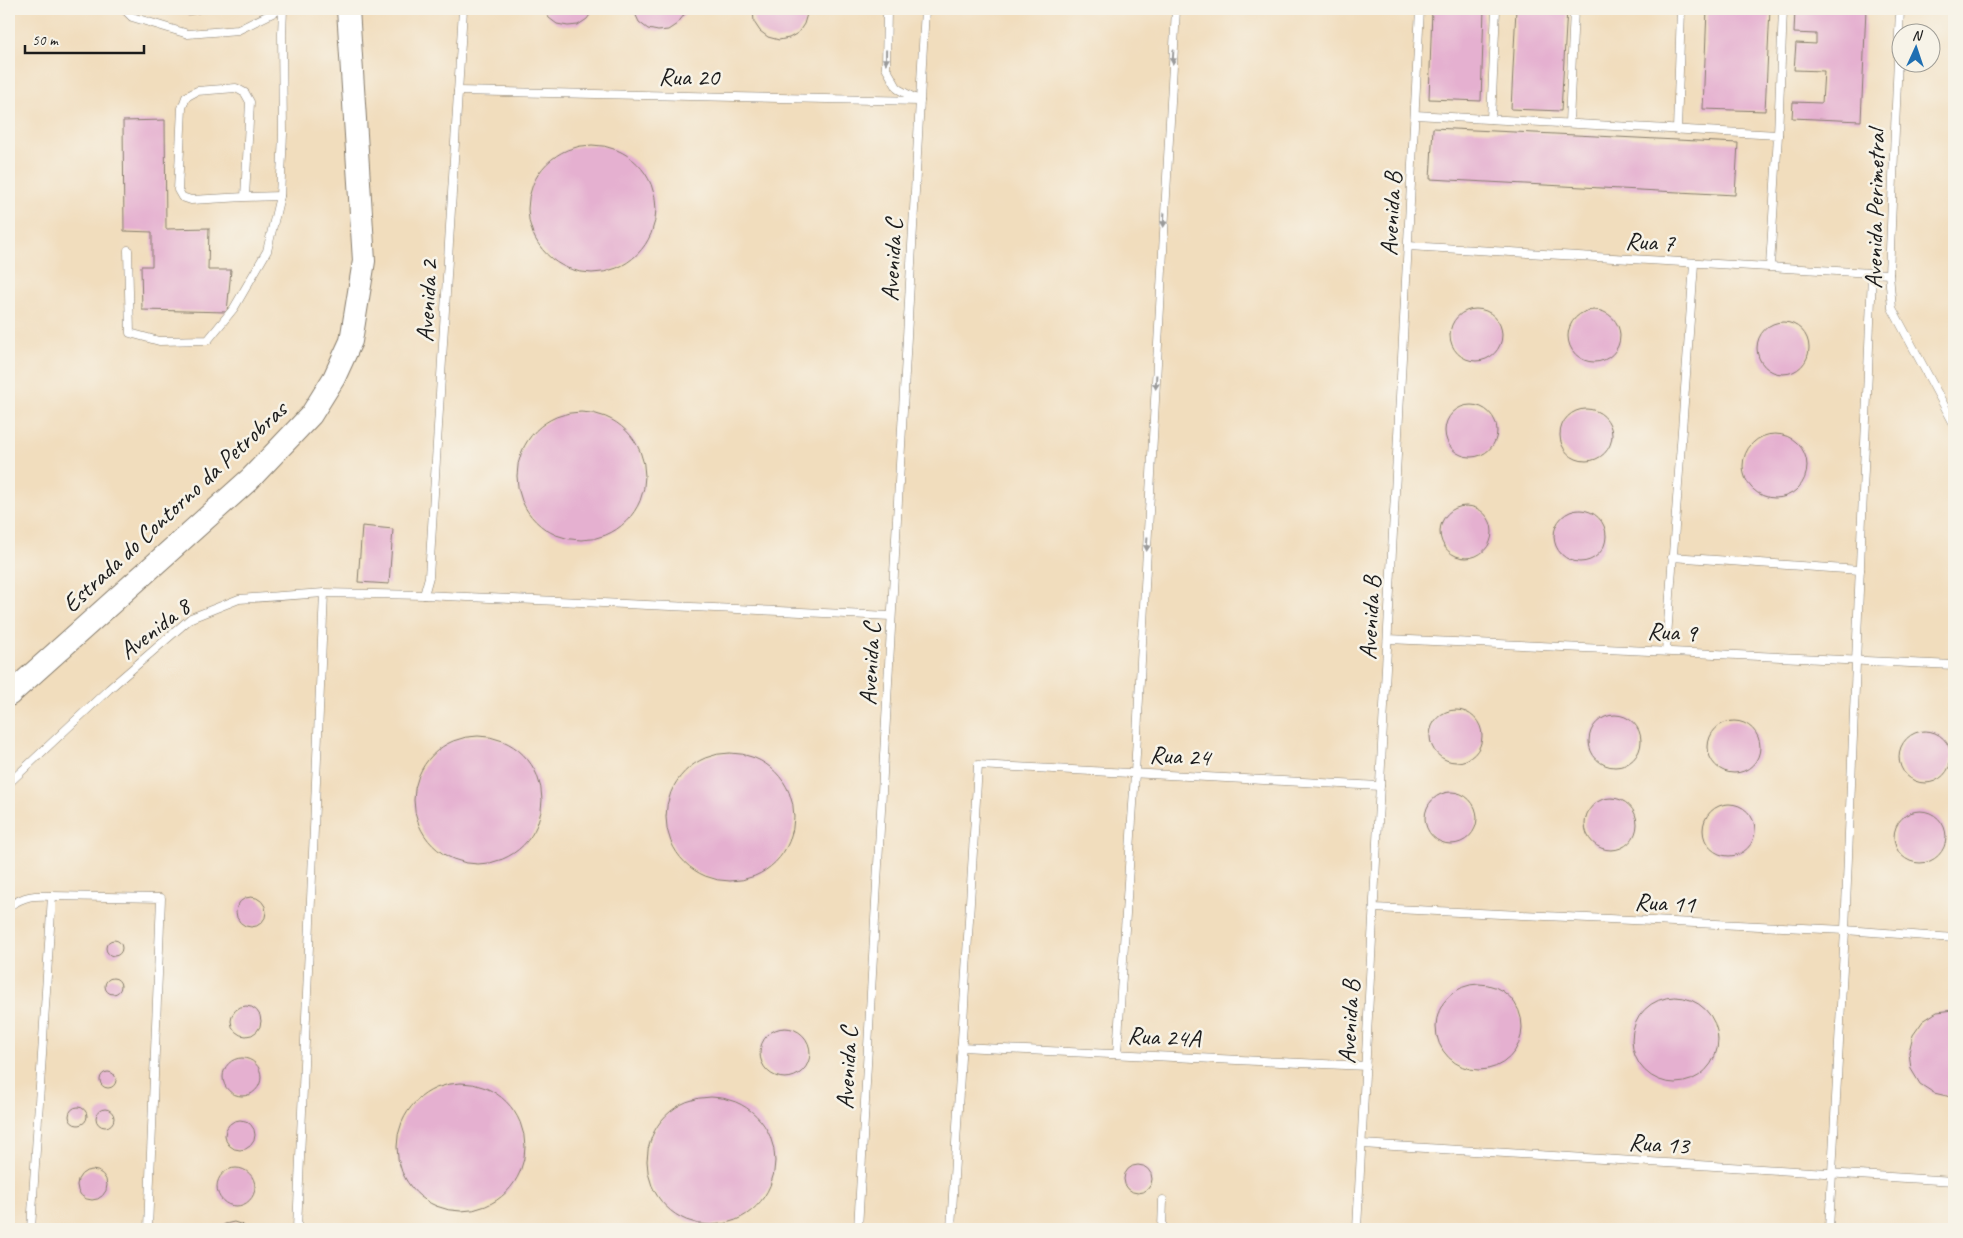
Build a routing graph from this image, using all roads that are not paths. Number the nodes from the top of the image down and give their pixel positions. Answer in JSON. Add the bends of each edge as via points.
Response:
{"nodes":[{"id":1,"x":124,"y":9,"type":"edge"},
{"id":2,"x":282,"y":9,"type":"edge"},
{"id":3,"x":348,"y":9,"type":"edge"},
{"id":4,"x":463,"y":9,"type":"edge"},
{"id":5,"x":887,"y":9,"type":"edge"},
{"id":6,"x":925,"y":9,"type":"edge"},
{"id":7,"x":1176,"y":9,"type":"edge"},
{"id":8,"x":1420,"y":9,"type":"edge"},
{"id":9,"x":1496,"y":9,"type":"edge"},
{"id":10,"x":1574,"y":9,"type":"edge"},
{"id":11,"x":1681,"y":9,"type":"edge"},
{"id":12,"x":1784,"y":9,"type":"edge"},
{"id":13,"x":1900,"y":9,"type":"edge"},
{"id":14,"x":458,"y":91,"type":"junction"},
{"id":15,"x":920,"y":101,"type":"junction"},
{"id":16,"x":1415,"y":115,"type":"junction"},
{"id":17,"x":1491,"y":119,"type":"junction"},
{"id":18,"x":1569,"y":123,"type":"junction"},
{"id":19,"x":1677,"y":130,"type":"junction"},
{"id":20,"x":1778,"y":135,"type":"junction"},
{"id":21,"x":280,"y":196,"type":"junction"},
{"id":22,"x":245,"y":197,"type":"junction"},
{"id":23,"x":1408,"y":246,"type":"junction"},
{"id":24,"x":128,"y":250,"type":"dead end"},
{"id":25,"x":1694,"y":264,"type":"junction"},
{"id":26,"x":1770,"y":266,"type":"junction"},
{"id":27,"x":1872,"y":274,"type":"junction"},
{"id":28,"x":1889,"y":274,"type":"junction"},
{"id":29,"x":1954,"y":424,"type":"edge"},
{"id":30,"x":1672,"y":557,"type":"junction"},
{"id":31,"x":1860,"y":570,"type":"junction"},
{"id":32,"x":324,"y":593,"type":"junction"},
{"id":33,"x":424,"y":595,"type":"junction"},
{"id":34,"x":891,"y":616,"type":"junction"},
{"id":35,"x":1388,"y":639,"type":"junction"},
{"id":36,"x":1666,"y":651,"type":"junction"},
{"id":37,"x":1856,"y":661,"type":"junction"},
{"id":38,"x":1954,"y":665,"type":"edge"},
{"id":39,"x":9,"y":695,"type":"edge"},
{"id":40,"x":1134,"y":773,"type":"junction"},
{"id":41,"x":9,"y":783,"type":"edge"},
{"id":42,"x":1380,"y":786,"type":"junction"},
{"id":43,"x":52,"y":896,"type":"junction"},
{"id":44,"x":9,"y":906,"type":"edge"},
{"id":45,"x":1374,"y":908,"type":"junction"},
{"id":46,"x":1845,"y":930,"type":"junction"},
{"id":47,"x":1954,"y":938,"type":"edge"},
{"id":48,"x":961,"y":1047,"type":"junction"},
{"id":49,"x":1117,"y":1054,"type":"junction"},
{"id":50,"x":1366,"y":1066,"type":"junction"},
{"id":51,"x":1362,"y":1144,"type":"junction"},
{"id":52,"x":1832,"y":1174,"type":"junction"},
{"id":53,"x":1954,"y":1181,"type":"edge"},
{"id":54,"x":1163,"y":1200,"type":"dead end"},
{"id":55,"x":30,"y":1229,"type":"edge"},
{"id":56,"x":148,"y":1229,"type":"edge"},
{"id":57,"x":297,"y":1229,"type":"edge"},
{"id":58,"x":858,"y":1229,"type":"edge"},
{"id":59,"x":951,"y":1229,"type":"edge"},
{"id":60,"x":1162,"y":1229,"type":"edge"},
{"id":61,"x":1357,"y":1229,"type":"edge"},
{"id":62,"x":1829,"y":1229,"type":"edge"}],
"edges":[{"from":1,"to":2,"type":"lane","via":[[132,17],[188,34],[238,30]]},
{"from":2,"to":21,"type":"lane"},
{"from":3,"to":39,"type":"main road","name":"Estrada do Contorno da Petrobras","via":[[364,261],[351,341],[334,378],[311,414],[250,478]]},
{"from":4,"to":14,"type":"lane","name":"Avenida 2"},
{"from":5,"to":15,"type":"lane","one_way":true,"via":[[886,68],[898,89]]},
{"from":6,"to":15,"type":"lane","name":"Avenida C"},
{"from":7,"to":40,"type":"lane","one_way":true},
{"from":8,"to":16,"type":"lane","name":"Avenida B"},
{"from":9,"to":17,"type":"lane"},
{"from":10,"to":18,"type":"lane"},
{"from":11,"to":19,"type":"lane"},
{"from":12,"to":20,"type":"lane"},
{"from":13,"to":28,"type":"lane","name":"Avenida Perimetral"},
{"from":14,"to":15,"type":"lane","name":"Rua 20"},
{"from":14,"to":33,"type":"lane","name":"Avenida 2","via":[[430,577]]},
{"from":15,"to":34,"type":"lane","name":"Avenida C"},
{"from":16,"to":17,"type":"lane"},
{"from":16,"to":23,"type":"lane","name":"Avenida B"},
{"from":17,"to":18,"type":"lane"},
{"from":18,"to":19,"type":"lane"},
{"from":19,"to":20,"type":"lane"},
{"from":20,"to":26,"type":"lane"},
{"from":21,"to":22,"type":"lane"},
{"from":21,"to":24,"type":"lane","via":[[267,251],[234,308],[208,340],[159,342],[130,333]]},
{"from":22,"to":22,"type":"lane","via":[[191,200],[182,197],[178,190],[182,108],[186,97],[197,91],[236,88],[245,93],[250,102]]},
{"from":23,"to":25,"type":"lane","name":"Rua 7"},
{"from":23,"to":35,"type":"lane","name":"Avenida B"},
{"from":25,"to":26,"type":"lane","name":"Rua 7"},
{"from":25,"to":30,"type":"lane"},
{"from":26,"to":27,"type":"lane","name":"Rua 7"},
{"from":27,"to":28,"type":"lane","name":"Rua 7"},
{"from":27,"to":31,"type":"lane"},
{"from":28,"to":29,"type":"lane","name":"Avenida Perimetral","via":[[1892,308]]},
{"from":30,"to":31,"type":"lane"},
{"from":30,"to":36,"type":"lane"},
{"from":31,"to":37,"type":"lane"},
{"from":32,"to":33,"type":"lane","name":"Avenida 8"},
{"from":32,"to":41,"type":"lane","name":"Avenida 8","via":[[239,599],[191,618]]},
{"from":32,"to":57,"type":"lane"},
{"from":33,"to":34,"type":"lane","name":"Avenida 8"},
{"from":34,"to":58,"type":"lane","name":"Avenida C"},
{"from":35,"to":36,"type":"lane","name":"Rua 9"},
{"from":35,"to":42,"type":"lane","name":"Avenida B"},
{"from":36,"to":37,"type":"lane","name":"Rua 9"},
{"from":37,"to":38,"type":"lane","name":"Rua 9"},
{"from":37,"to":46,"type":"lane"},
{"from":40,"to":42,"type":"lane","name":"Rua 24"},
{"from":40,"to":48,"type":"lane","name":"Rua 24","via":[[978,765]]},
{"from":40,"to":49,"type":"lane"},
{"from":42,"to":45,"type":"lane","name":"Avenida B"},
{"from":43,"to":44,"type":"lane","via":[[23,897]]},
{"from":43,"to":55,"type":"lane"},
{"from":43,"to":56,"type":"lane","via":[[161,898]]},
{"from":45,"to":46,"type":"lane","name":"Rua 11"},
{"from":45,"to":50,"type":"lane","name":"Avenida B"},
{"from":46,"to":47,"type":"lane","name":"Rua 11"},
{"from":46,"to":52,"type":"lane"},
{"from":48,"to":49,"type":"lane","name":"Rua 24A"},
{"from":48,"to":59,"type":"lane"},
{"from":49,"to":50,"type":"lane","name":"Rua 24A"},
{"from":50,"to":51,"type":"lane","name":"Avenida B"},
{"from":51,"to":52,"type":"lane","name":"Rua 13"},
{"from":51,"to":61,"type":"lane","name":"Avenida B"},
{"from":52,"to":53,"type":"lane","name":"Rua 13"},
{"from":52,"to":62,"type":"lane"},
{"from":54,"to":60,"type":"lane"}]}
